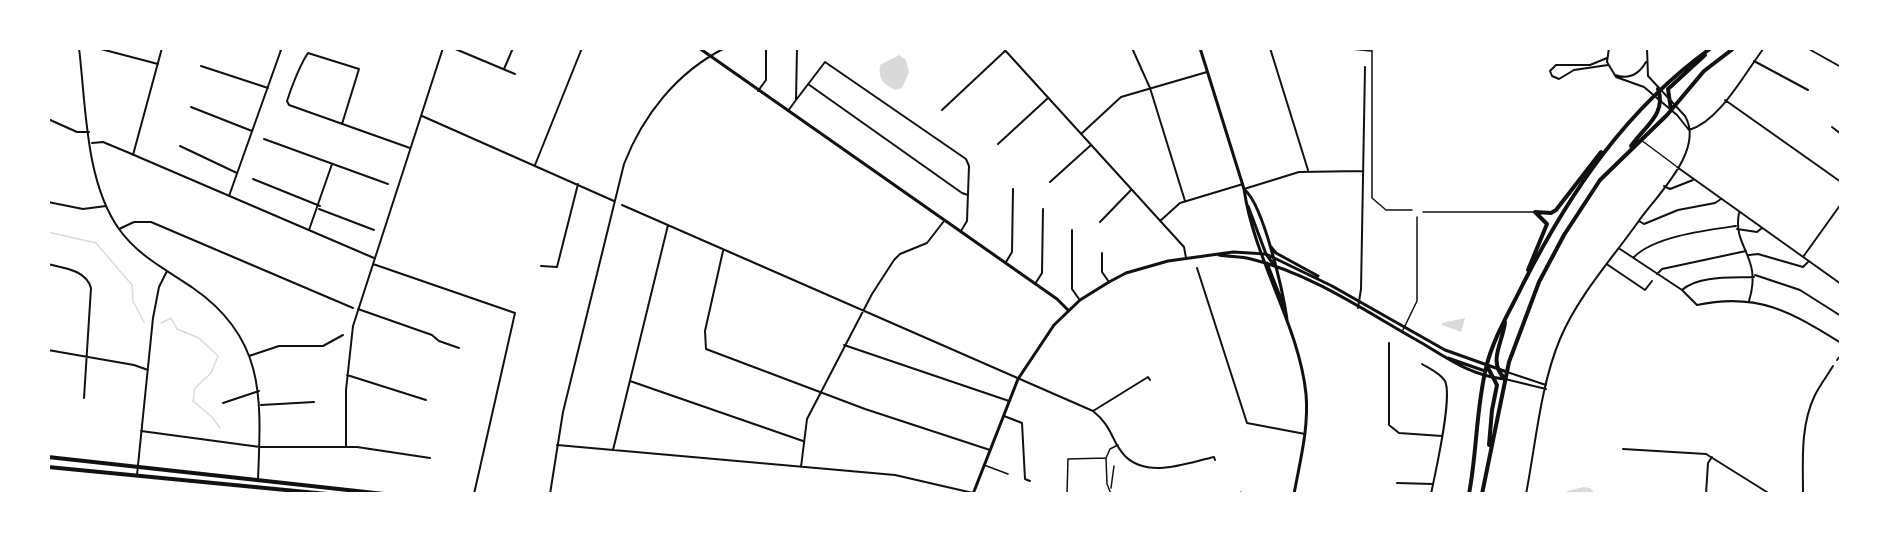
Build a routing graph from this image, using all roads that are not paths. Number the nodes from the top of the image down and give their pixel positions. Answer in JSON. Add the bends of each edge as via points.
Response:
{"nodes":[{"id":1,"x":78,"y":48,"type":"edge"},
{"id":2,"x":98,"y":48,"type":"edge"},
{"id":3,"x":162,"y":48,"type":"edge"},
{"id":4,"x":277,"y":48,"type":"edge"},
{"id":5,"x":443,"y":48,"type":"edge"},
{"id":6,"x":453,"y":48,"type":"edge"},
{"id":7,"x":513,"y":48,"type":"edge"},
{"id":8,"x":582,"y":48,"type":"edge"},
{"id":9,"x":699,"y":48,"type":"edge"},
{"id":10,"x":724,"y":48,"type":"edge"},
{"id":11,"x":797,"y":48,"type":"edge"},
{"id":12,"x":1132,"y":48,"type":"edge"},
{"id":13,"x":1200,"y":48,"type":"edge"},
{"id":14,"x":1270,"y":48,"type":"edge"},
{"id":15,"x":1341,"y":48,"type":"edge"},
{"id":16,"x":1609,"y":48,"type":"edge"},
{"id":17,"x":1734,"y":48,"type":"edge"},
{"id":18,"x":1764,"y":48,"type":"edge"},
{"id":19,"x":1807,"y":48,"type":"edge"},
{"id":20,"x":766,"y":49,"type":"edge"},
{"id":21,"x":1372,"y":49,"type":"edge"},
{"id":22,"x":1646,"y":49,"type":"edge"},
{"id":23,"x":1710,"y":49,"type":"edge"},
{"id":24,"x":1004,"y":50,"type":"edge"},
{"id":25,"x":710,"y":56,"type":"junction"},
{"id":26,"x":1607,"y":58,"type":"junction"},
{"id":27,"x":1754,"y":61,"type":"junction"},
{"id":28,"x":1646,"y":62,"type":"junction"},
{"id":29,"x":158,"y":64,"type":"junction"},
{"id":30,"x":1608,"y":65,"type":"junction"},
{"id":31,"x":201,"y":66,"type":"dead end"},
{"id":32,"x":1365,"y":67,"type":"dead end"},
{"id":33,"x":1841,"y":67,"type":"edge"},
{"id":34,"x":504,"y":69,"type":"junction"},
{"id":35,"x":1207,"y":72,"type":"junction"},
{"id":36,"x":1612,"y":73,"type":"junction"},
{"id":37,"x":515,"y":74,"type":"dead end"},
{"id":38,"x":808,"y":84,"type":"junction"},
{"id":39,"x":268,"y":88,"type":"junction"},
{"id":40,"x":1150,"y":88,"type":"junction"},
{"id":41,"x":1658,"y":89,"type":"junction"},
{"id":42,"x":1808,"y":90,"type":"dead end"},
{"id":43,"x":758,"y":91,"type":"junction"},
{"id":44,"x":1653,"y":95,"type":"junction"},
{"id":45,"x":1048,"y":98,"type":"junction"},
{"id":46,"x":1668,"y":99,"type":"junction"},
{"id":47,"x":796,"y":100,"type":"junction"},
{"id":48,"x":1725,"y":100,"type":"junction"},
{"id":49,"x":1662,"y":103,"type":"junction"},
{"id":50,"x":191,"y":107,"type":"dead end"},
{"id":51,"x":1673,"y":108,"type":"junction"},
{"id":52,"x":942,"y":110,"type":"dead end"},
{"id":53,"x":788,"y":111,"type":"junction"},
{"id":54,"x":421,"y":116,"type":"junction"},
{"id":55,"x":48,"y":119,"type":"edge"},
{"id":56,"x":342,"y":124,"type":"junction"},
{"id":57,"x":1832,"y":127,"type":"dead end"},
{"id":58,"x":1689,"y":130,"type":"junction"},
{"id":59,"x":252,"y":131,"type":"junction"},
{"id":60,"x":89,"y":132,"type":"junction"},
{"id":61,"x":1081,"y":134,"type":"junction"},
{"id":62,"x":1841,"y":134,"type":"edge"},
{"id":63,"x":264,"y":139,"type":"dead end"},
{"id":64,"x":1641,"y":140,"type":"junction"},
{"id":65,"x":91,"y":143,"type":"junction"},
{"id":66,"x":998,"y":144,"type":"dead end"},
{"id":67,"x":1091,"y":145,"type":"junction"},
{"id":68,"x":180,"y":146,"type":"dead end"},
{"id":69,"x":410,"y":148,"type":"junction"},
{"id":70,"x":1606,"y":148,"type":"junction"},
{"id":71,"x":1626,"y":153,"type":"junction"},
{"id":72,"x":133,"y":155,"type":"junction"},
{"id":73,"x":332,"y":164,"type":"junction"},
{"id":74,"x":535,"y":166,"type":"junction"},
{"id":75,"x":1677,"y":167,"type":"junction"},
{"id":76,"x":1308,"y":171,"type":"junction"},
{"id":77,"x":1363,"y":171,"type":"junction"},
{"id":78,"x":238,"y":173,"type":"junction"},
{"id":79,"x":254,"y":179,"type":"dead end"},
{"id":80,"x":1694,"y":180,"type":"junction"},
{"id":81,"x":1050,"y":182,"type":"dead end"},
{"id":82,"x":1841,"y":182,"type":"edge"},
{"id":83,"x":388,"y":184,"type":"dead end"},
{"id":84,"x":578,"y":184,"type":"junction"},
{"id":85,"x":1243,"y":184,"type":"junction"},
{"id":86,"x":1664,"y":186,"type":"junction"},
{"id":87,"x":1013,"y":189,"type":"dead end"},
{"id":88,"x":1244,"y":189,"type":"junction"},
{"id":89,"x":1131,"y":190,"type":"junction"},
{"id":90,"x":968,"y":195,"type":"junction"},
{"id":91,"x":229,"y":196,"type":"junction"},
{"id":92,"x":1246,"y":199,"type":"junction"},
{"id":93,"x":1721,"y":199,"type":"junction"},
{"id":94,"x":614,"y":201,"type":"junction"},
{"id":95,"x":1185,"y":201,"type":"junction"},
{"id":96,"x":48,"y":202,"type":"edge"},
{"id":97,"x":1841,"y":204,"type":"edge"},
{"id":98,"x":622,"y":205,"type":"dead end"},
{"id":99,"x":106,"y":206,"type":"junction"},
{"id":100,"x":319,"y":208,"type":"junction"},
{"id":101,"x":1043,"y":209,"type":"dead end"},
{"id":102,"x":1412,"y":210,"type":"dead end"},
{"id":103,"x":1423,"y":212,"type":"dead end"},
{"id":104,"x":1534,"y":212,"type":"junction"},
{"id":105,"x":1739,"y":212,"type":"junction"},
{"id":106,"x":1417,"y":217,"type":"dead end"},
{"id":107,"x":1639,"y":220,"type":"junction"},
{"id":108,"x":944,"y":221,"type":"junction"},
{"id":109,"x":1160,"y":221,"type":"junction"},
{"id":110,"x":1100,"y":222,"type":"dead end"},
{"id":111,"x":668,"y":225,"type":"junction"},
{"id":112,"x":1737,"y":227,"type":"junction"},
{"id":113,"x":1762,"y":228,"type":"junction"},
{"id":114,"x":119,"y":229,"type":"junction"},
{"id":115,"x":309,"y":230,"type":"junction"},
{"id":116,"x":374,"y":230,"type":"dead end"},
{"id":117,"x":1072,"y":230,"type":"dead end"},
{"id":118,"x":960,"y":231,"type":"junction"},
{"id":119,"x":1267,"y":241,"type":"junction"},
{"id":120,"x":724,"y":249,"type":"junction"},
{"id":121,"x":1620,"y":249,"type":"junction"},
{"id":122,"x":1747,"y":250,"type":"junction"},
{"id":123,"x":1102,"y":253,"type":"dead end"},
{"id":124,"x":1260,"y":254,"type":"junction"},
{"id":125,"x":1215,"y":255,"type":"junction"},
{"id":126,"x":1749,"y":255,"type":"junction"},
{"id":127,"x":1272,"y":256,"type":"junction"},
{"id":128,"x":1634,"y":257,"type":"junction"},
{"id":129,"x":1803,"y":257,"type":"junction"},
{"id":130,"x":374,"y":258,"type":"junction"},
{"id":131,"x":1186,"y":258,"type":"junction"},
{"id":132,"x":1266,"y":259,"type":"junction"},
{"id":133,"x":1809,"y":261,"type":"junction"},
{"id":134,"x":1006,"y":263,"type":"junction"},
{"id":135,"x":48,"y":264,"type":"edge"},
{"id":136,"x":372,"y":264,"type":"junction"},
{"id":137,"x":1608,"y":265,"type":"junction"},
{"id":138,"x":541,"y":266,"type":"dead end"},
{"id":139,"x":1275,"y":266,"type":"junction"},
{"id":140,"x":1197,"y":268,"type":"dead end"},
{"id":141,"x":167,"y":271,"type":"junction"},
{"id":142,"x":1657,"y":273,"type":"junction"},
{"id":143,"x":1754,"y":276,"type":"junction"},
{"id":144,"x":1652,"y":280,"type":"dead end"},
{"id":145,"x":1108,"y":282,"type":"junction"},
{"id":146,"x":1035,"y":284,"type":"junction"},
{"id":147,"x":1841,"y":284,"type":"edge"},
{"id":148,"x":1523,"y":285,"type":"junction"},
{"id":149,"x":1332,"y":286,"type":"junction"},
{"id":150,"x":1682,"y":290,"type":"junction"},
{"id":151,"x":1080,"y":300,"type":"junction"},
{"id":152,"x":1749,"y":301,"type":"junction"},
{"id":153,"x":1358,"y":305,"type":"junction"},
{"id":154,"x":353,"y":308,"type":"dead end"},
{"id":155,"x":1285,"y":308,"type":"junction"},
{"id":156,"x":358,"y":309,"type":"junction"},
{"id":157,"x":1068,"y":310,"type":"junction"},
{"id":158,"x":863,"y":311,"type":"junction"},
{"id":159,"x":1841,"y":316,"type":"edge"},
{"id":160,"x":1505,"y":319,"type":"junction"},
{"id":161,"x":1288,"y":327,"type":"junction"},
{"id":162,"x":1405,"y":327,"type":"junction"},
{"id":163,"x":1402,"y":332,"type":"junction"},
{"id":164,"x":343,"y":335,"type":"dead end"},
{"id":165,"x":1389,"y":342,"type":"dead end"},
{"id":166,"x":1841,"y":343,"type":"edge"},
{"id":167,"x":844,"y":345,"type":"junction"},
{"id":168,"x":459,"y":348,"type":"dead end"},
{"id":169,"x":48,"y":350,"type":"edge"},
{"id":170,"x":1442,"y":355,"type":"junction"},
{"id":171,"x":1841,"y":355,"type":"edge"},
{"id":172,"x":249,"y":356,"type":"junction"},
{"id":173,"x":87,"y":358,"type":"junction"},
{"id":174,"x":1837,"y":360,"type":"dead end"},
{"id":175,"x":1422,"y":364,"type":"dead end"},
{"id":176,"x":1487,"y":365,"type":"junction"},
{"id":177,"x":1833,"y":366,"type":"dead end"},
{"id":178,"x":148,"y":370,"type":"junction"},
{"id":179,"x":1488,"y":371,"type":"junction"},
{"id":180,"x":1501,"y":371,"type":"junction"},
{"id":181,"x":347,"y":375,"type":"junction"},
{"id":182,"x":1485,"y":377,"type":"junction"},
{"id":183,"x":1496,"y":378,"type":"junction"},
{"id":184,"x":1505,"y":379,"type":"junction"},
{"id":185,"x":1018,"y":380,"type":"junction"},
{"id":186,"x":1150,"y":380,"type":"dead end"},
{"id":187,"x":629,"y":381,"type":"junction"},
{"id":188,"x":1546,"y":385,"type":"junction"},
{"id":189,"x":1546,"y":389,"type":"junction"},
{"id":190,"x":259,"y":391,"type":"junction"},
{"id":191,"x":819,"y":393,"type":"junction"},
{"id":192,"x":84,"y":398,"type":"dead end"},
{"id":193,"x":426,"y":400,"type":"dead end"},
{"id":194,"x":1009,"y":401,"type":"junction"},
{"id":195,"x":314,"y":402,"type":"dead end"},
{"id":196,"x":222,"y":403,"type":"dead end"},
{"id":197,"x":261,"y":405,"type":"junction"},
{"id":198,"x":1093,"y":411,"type":"junction"},
{"id":199,"x":1004,"y":416,"type":"junction"},
{"id":200,"x":141,"y":430,"type":"junction"},
{"id":201,"x":1305,"y":434,"type":"junction"},
{"id":202,"x":1442,"y":436,"type":"junction"},
{"id":203,"x":803,"y":441,"type":"junction"},
{"id":204,"x":556,"y":445,"type":"junction"},
{"id":205,"x":1118,"y":445,"type":"junction"},
{"id":206,"x":260,"y":447,"type":"junction"},
{"id":207,"x":346,"y":447,"type":"junction"},
{"id":208,"x":1623,"y":449,"type":"dead end"},
{"id":209,"x":613,"y":450,"type":"junction"},
{"id":210,"x":990,"y":450,"type":"junction"},
{"id":211,"x":1489,"y":453,"type":"junction"},
{"id":212,"x":48,"y":457,"type":"edge"},
{"id":213,"x":1712,"y":457,"type":"junction"},
{"id":214,"x":430,"y":458,"type":"dead end"},
{"id":215,"x":1106,"y":458,"type":"junction"},
{"id":216,"x":1215,"y":460,"type":"dead end"},
{"id":217,"x":984,"y":465,"type":"junction"},
{"id":218,"x":138,"y":466,"type":"junction"},
{"id":219,"x":801,"y":466,"type":"junction"},
{"id":220,"x":1114,"y":466,"type":"dead end"},
{"id":221,"x":48,"y":467,"type":"edge"},
{"id":222,"x":1008,"y":474,"type":"dead end"},
{"id":223,"x":137,"y":475,"type":"junction"},
{"id":224,"x":258,"y":480,"type":"junction"},
{"id":225,"x":1030,"y":481,"type":"dead end"},
{"id":226,"x":1397,"y":483,"type":"dead end"},
{"id":227,"x":1433,"y":484,"type":"junction"},
{"id":228,"x":1111,"y":489,"type":"junction"},
{"id":229,"x":327,"y":494,"type":"edge"},
{"id":230,"x":384,"y":494,"type":"edge"},
{"id":231,"x":474,"y":494,"type":"edge"},
{"id":232,"x":550,"y":494,"type":"edge"},
{"id":233,"x":973,"y":494,"type":"edge"},
{"id":234,"x":1067,"y":494,"type":"edge"},
{"id":235,"x":1111,"y":494,"type":"edge"},
{"id":236,"x":1294,"y":494,"type":"edge"},
{"id":237,"x":1431,"y":494,"type":"edge"},
{"id":238,"x":1469,"y":494,"type":"edge"},
{"id":239,"x":1482,"y":494,"type":"edge"},
{"id":240,"x":1526,"y":494,"type":"edge"},
{"id":241,"x":1706,"y":494,"type":"edge"},
{"id":242,"x":1770,"y":494,"type":"edge"},
{"id":243,"x":1803,"y":494,"type":"edge"}],
"edges":[{"from":1,"to":60,"type":"street"},
{"from":2,"to":29,"type":"street"},
{"from":3,"to":29,"type":"street"},
{"from":4,"to":39,"type":"street","via":[[281,50]]},
{"from":5,"to":54,"type":"street"},
{"from":6,"to":34,"type":"street"},
{"from":7,"to":34,"type":"street"},
{"from":8,"to":74,"type":"street"},
{"from":9,"to":25,"type":"street"},
{"from":10,"to":25,"type":"street"},
{"from":11,"to":47,"type":"street"},
{"from":12,"to":40,"type":"street"},
{"from":13,"to":35,"type":"street"},
{"from":14,"to":76,"type":"street"},
{"from":15,"to":21,"type":"lane"},
{"from":16,"to":26,"type":"street"},
{"from":17,"to":51,"type":"main road","via":[[1704,71]]},
{"from":18,"to":27,"type":"street"},
{"from":19,"to":33,"type":"street"},
{"from":20,"to":43,"type":"street","via":[[766,80]]},
{"from":21,"to":102,"type":"lane","via":[[1372,198],[1386,210]]},
{"from":22,"to":28,"type":"street"},
{"from":23,"to":41,"type":"main road"},
{"from":23,"to":46,"type":"main road","via":[[1670,87]]},
{"from":24,"to":45,"type":"street"},
{"from":24,"to":52,"type":"street"},
{"from":25,"to":43,"type":"street"},
{"from":25,"to":94,"type":"street","via":[[678,82],[645,122],[624,164]]},
{"from":26,"to":30,"type":"street"},
{"from":26,"to":30,"type":"street","via":[[1590,65],[1556,65],[1550,71],[1560,79],[1574,70]]},
{"from":27,"to":42,"type":"street"},
{"from":27,"to":48,"type":"street"},
{"from":28,"to":36,"type":"street","via":[[1635,75]]},
{"from":28,"to":41,"type":"street","via":[[1648,76]]},
{"from":29,"to":72,"type":"street"},
{"from":30,"to":36,"type":"street"},
{"from":31,"to":39,"type":"street"},
{"from":32,"to":77,"type":"street"},
{"from":34,"to":37,"type":"street"},
{"from":35,"to":40,"type":"street"},
{"from":35,"to":85,"type":"street"},
{"from":36,"to":44,"type":"street","via":[[1620,80],[1640,84]]},
{"from":38,"to":47,"type":"street"},
{"from":38,"to":90,"type":"street"},
{"from":38,"to":90,"type":"street","via":[[825,62],[897,110],[966,159]]},
{"from":39,"to":59,"type":"street"},
{"from":40,"to":61,"type":"street","via":[[1121,97]]},
{"from":40,"to":95,"type":"street"},
{"from":41,"to":44,"type":"main road"},
{"from":41,"to":46,"type":"street"},
{"from":41,"to":49,"type":"main road"},
{"from":43,"to":53,"type":"street"},
{"from":44,"to":49,"type":"street"},
{"from":44,"to":70,"type":"main road"},
{"from":45,"to":61,"type":"street"},
{"from":45,"to":66,"type":"street"},
{"from":46,"to":51,"type":"main road"},
{"from":47,"to":53,"type":"street"},
{"from":48,"to":58,"type":"street","via":[[1707,122]]},
{"from":48,"to":82,"type":"street"},
{"from":49,"to":51,"type":"street"},
{"from":49,"to":71,"type":"main road","via":[[1659,113]]},
{"from":50,"to":59,"type":"street"},
{"from":51,"to":58,"type":"street"},
{"from":51,"to":64,"type":"main road"},
{"from":53,"to":108,"type":"street"},
{"from":54,"to":69,"type":"street"},
{"from":54,"to":74,"type":"street"},
{"from":55,"to":60,"type":"street","via":[[77,132]]},
{"from":56,"to":56,"type":"street","via":[[359,69],[308,52],[287,101]]},
{"from":56,"to":69,"type":"street"},
{"from":57,"to":62,"type":"street"},
{"from":58,"to":75,"type":"street","via":[[1690,145]]},
{"from":59,"to":78,"type":"street"},
{"from":60,"to":65,"type":"street"},
{"from":61,"to":67,"type":"street"},
{"from":63,"to":73,"type":"street"},
{"from":64,"to":71,"type":"main road"},
{"from":64,"to":75,"type":"lane"},
{"from":65,"to":72,"type":"street","via":[[103,142]]},
{"from":65,"to":99,"type":"street","via":[[94,171]]},
{"from":67,"to":81,"type":"street"},
{"from":67,"to":89,"type":"street"},
{"from":68,"to":78,"type":"street"},
{"from":69,"to":130,"type":"street"},
{"from":70,"to":104,"type":"main road","via":[[1594,158],[1556,210]]},
{"from":70,"to":148,"type":"main road","via":[[1566,205]]},
{"from":71,"to":180,"type":"main road","via":[[1600,180],[1564,235],[1539,282],[1509,362]]},
{"from":72,"to":91,"type":"street"},
{"from":73,"to":83,"type":"street"},
{"from":73,"to":100,"type":"street"},
{"from":74,"to":84,"type":"street"},
{"from":75,"to":80,"type":"street"},
{"from":75,"to":86,"type":"street"},
{"from":76,"to":77,"type":"street"},
{"from":76,"to":88,"type":"street"},
{"from":77,"to":153,"type":"street"},
{"from":78,"to":91,"type":"street"},
{"from":79,"to":100,"type":"street"},
{"from":80,"to":86,"type":"street","via":[[1670,189]]},
{"from":80,"to":93,"type":"street"},
{"from":84,"to":94,"type":"street"},
{"from":84,"to":138,"type":"street","via":[[558,265]]},
{"from":85,"to":88,"type":"street"},
{"from":85,"to":95,"type":"street"},
{"from":86,"to":107,"type":"street"},
{"from":87,"to":134,"type":"street","via":[[1012,252]]},
{"from":88,"to":92,"type":"street"},
{"from":88,"to":119,"type":"street"},
{"from":89,"to":109,"type":"street"},
{"from":89,"to":110,"type":"street"},
{"from":90,"to":118,"type":"street","via":[[967,221]]},
{"from":91,"to":115,"type":"street"},
{"from":92,"to":124,"type":"street"},
{"from":92,"to":132,"type":"street"},
{"from":93,"to":105,"type":"street"},
{"from":93,"to":107,"type":"street","via":[[1644,224]]},
{"from":94,"to":204,"type":"street"},
{"from":95,"to":109,"type":"street"},
{"from":96,"to":99,"type":"street","via":[[83,209]]},
{"from":97,"to":129,"type":"street"},
{"from":98,"to":111,"type":"street"},
{"from":99,"to":114,"type":"street"},
{"from":100,"to":115,"type":"street"},
{"from":100,"to":116,"type":"street"},
{"from":101,"to":146,"type":"street","via":[[1042,275]]},
{"from":103,"to":104,"type":"lane"},
{"from":104,"to":148,"type":"main road","via":[[1547,224]]},
{"from":105,"to":112,"type":"street"},
{"from":105,"to":113,"type":"street"},
{"from":106,"to":162,"type":"lane","via":[[1417,301]]},
{"from":107,"to":121,"type":"street"},
{"from":108,"to":118,"type":"street"},
{"from":108,"to":158,"type":"street","via":[[927,243],[894,260]]},
{"from":109,"to":131,"type":"street","via":[[1184,247]]},
{"from":111,"to":120,"type":"street"},
{"from":111,"to":187,"type":"street"},
{"from":112,"to":113,"type":"street","via":[[1757,232]]},
{"from":112,"to":122,"type":"street"},
{"from":112,"to":128,"type":"street","via":[[1693,232],[1641,250]]},
{"from":113,"to":129,"type":"street"},
{"from":114,"to":141,"type":"street"},
{"from":114,"to":154,"type":"street","via":[[134,222],[150,222]]},
{"from":115,"to":130,"type":"street"},
{"from":117,"to":151,"type":"street","via":[[1072,289]]},
{"from":118,"to":134,"type":"street"},
{"from":119,"to":127,"type":"street"},
{"from":119,"to":149,"type":"street","via":[[1276,253]]},
{"from":120,"to":158,"type":"street"},
{"from":120,"to":191,"type":"street","via":[[705,331],[706,349]]},
{"from":121,"to":128,"type":"street"},
{"from":121,"to":137,"type":"street"},
{"from":122,"to":126,"type":"street"},
{"from":122,"to":142,"type":"street","via":[[1711,256]]},
{"from":123,"to":145,"type":"street","via":[[1102,272]]},
{"from":124,"to":125,"type":"street","via":[[1254,251]]},
{"from":124,"to":132,"type":"street"},
{"from":124,"to":132,"type":"street"},
{"from":125,"to":131,"type":"street"},
{"from":125,"to":132,"type":"street"},
{"from":126,"to":133,"type":"street","via":[[1803,267]]},
{"from":126,"to":143,"type":"street"},
{"from":127,"to":132,"type":"street"},
{"from":127,"to":139,"type":"street"},
{"from":127,"to":149,"type":"street"},
{"from":128,"to":142,"type":"street"},
{"from":129,"to":133,"type":"street"},
{"from":130,"to":136,"type":"street"},
{"from":131,"to":145,"type":"street","via":[[1147,266]]},
{"from":132,"to":139,"type":"street"},
{"from":132,"to":155,"type":"street"},
{"from":132,"to":161,"type":"street"},
{"from":133,"to":147,"type":"street"},
{"from":134,"to":146,"type":"street"},
{"from":135,"to":173,"type":"street","via":[[76,272],[90,283],[93,293]]},
{"from":136,"to":156,"type":"street"},
{"from":136,"to":231,"type":"street","via":[[515,313]]},
{"from":137,"to":144,"type":"street","via":[[1645,290]]},
{"from":137,"to":188,"type":"street","via":[[1561,337]]},
{"from":139,"to":153,"type":"street"},
{"from":139,"to":155,"type":"street"},
{"from":140,"to":201,"type":"street","via":[[1246,423]]},
{"from":141,"to":172,"type":"street","via":[[222,313]]},
{"from":141,"to":178,"type":"street","via":[[155,303]]},
{"from":142,"to":150,"type":"street"},
{"from":143,"to":150,"type":"street","via":[[1690,284]]},
{"from":143,"to":152,"type":"street"},
{"from":143,"to":159,"type":"street","via":[[1800,290]]},
{"from":145,"to":151,"type":"street"},
{"from":146,"to":157,"type":"street"},
{"from":148,"to":160,"type":"main road"},
{"from":149,"to":153,"type":"street"},
{"from":150,"to":152,"type":"street","via":[[1697,305],[1722,300]]},
{"from":151,"to":157,"type":"street"},
{"from":152,"to":166,"type":"street","via":[[1793,314]]},
{"from":153,"to":162,"type":"street"},
{"from":153,"to":163,"type":"street"},
{"from":155,"to":161,"type":"street"},
{"from":156,"to":168,"type":"street"},
{"from":156,"to":181,"type":"street","via":[[350,337]]},
{"from":157,"to":185,"type":"street","via":[[1038,344]]},
{"from":158,"to":167,"type":"street"},
{"from":158,"to":185,"type":"street"},
{"from":160,"to":176,"type":"main road"},
{"from":160,"to":180,"type":"main road","via":[[1495,359]]},
{"from":161,"to":201,"type":"street","via":[[1305,386]]},
{"from":162,"to":163,"type":"lane"},
{"from":162,"to":176,"type":"street","via":[[1456,355]]},
{"from":163,"to":170,"type":"street"},
{"from":164,"to":172,"type":"street","via":[[323,346],[279,346]]},
{"from":165,"to":202,"type":"street","via":[[1389,425],[1399,433]]},
{"from":167,"to":191,"type":"street"},
{"from":167,"to":194,"type":"street"},
{"from":169,"to":173,"type":"street"},
{"from":170,"to":179,"type":"street"},
{"from":170,"to":182,"type":"street","via":[[1462,369]]},
{"from":171,"to":174,"type":"street"},
{"from":172,"to":190,"type":"street"},
{"from":173,"to":178,"type":"street"},
{"from":173,"to":192,"type":"street"},
{"from":175,"to":202,"type":"street","via":[[1446,385]]},
{"from":176,"to":179,"type":"main road"},
{"from":176,"to":180,"type":"street"},
{"from":177,"to":243,"type":"street","via":[[1815,394],[1807,418]]},
{"from":178,"to":200,"type":"street"},
{"from":179,"to":180,"type":"main road"},
{"from":179,"to":182,"type":"main road"},
{"from":179,"to":183,"type":"main road"},
{"from":180,"to":184,"type":"main road"},
{"from":180,"to":184,"type":"main road"},
{"from":180,"to":188,"type":"street"},
{"from":181,"to":193,"type":"street"},
{"from":181,"to":207,"type":"street"},
{"from":182,"to":183,"type":"street"},
{"from":182,"to":238,"type":"main road"},
{"from":183,"to":184,"type":"street"},
{"from":183,"to":211,"type":"main road"},
{"from":184,"to":189,"type":"street"},
{"from":184,"to":211,"type":"main road"},
{"from":185,"to":194,"type":"street"},
{"from":185,"to":198,"type":"street"},
{"from":186,"to":198,"type":"street","via":[[1148,377]]},
{"from":187,"to":203,"type":"street"},
{"from":187,"to":209,"type":"street"},
{"from":188,"to":189,"type":"street"},
{"from":189,"to":240,"type":"street"},
{"from":190,"to":196,"type":"street"},
{"from":190,"to":197,"type":"street"},
{"from":191,"to":203,"type":"street","via":[[807,419]]},
{"from":191,"to":210,"type":"street"},
{"from":194,"to":199,"type":"street"},
{"from":195,"to":197,"type":"street"},
{"from":197,"to":206,"type":"street"},
{"from":198,"to":205,"type":"street","via":[[1106,422]]},
{"from":199,"to":210,"type":"street"},
{"from":199,"to":225,"type":"street","via":[[1022,423],[1025,479]]},
{"from":200,"to":206,"type":"street"},
{"from":200,"to":218,"type":"street"},
{"from":201,"to":236,"type":"street"},
{"from":202,"to":227,"type":"street"},
{"from":203,"to":219,"type":"street"},
{"from":204,"to":209,"type":"street"},
{"from":204,"to":232,"type":"street"},
{"from":205,"to":215,"type":"lane","via":[[1110,449]]},
{"from":205,"to":216,"type":"street","via":[[1126,456],[1153,469],[1214,456]]},
{"from":206,"to":207,"type":"street"},
{"from":206,"to":224,"type":"street"},
{"from":207,"to":214,"type":"street"},
{"from":208,"to":213,"type":"street","via":[[1702,453]]},
{"from":209,"to":219,"type":"street"},
{"from":210,"to":217,"type":"street"},
{"from":211,"to":239,"type":"main road"},
{"from":212,"to":218,"type":"main road"},
{"from":213,"to":241,"type":"street"},
{"from":213,"to":242,"type":"street"},
{"from":215,"to":228,"type":"lane","via":[[1107,484]]},
{"from":215,"to":234,"type":"lane","via":[[1068,459]]},
{"from":217,"to":222,"type":"lane"},
{"from":217,"to":233,"type":"street"},
{"from":218,"to":223,"type":"street"},
{"from":218,"to":224,"type":"main road"},
{"from":219,"to":233,"type":"street","via":[[894,475]]},
{"from":220,"to":228,"type":"lane"},
{"from":221,"to":223,"type":"main road"},
{"from":223,"to":229,"type":"main road"},
{"from":224,"to":230,"type":"main road"},
{"from":226,"to":227,"type":"street"},
{"from":227,"to":237,"type":"street"},
{"from":228,"to":235,"type":"lane"}]}
